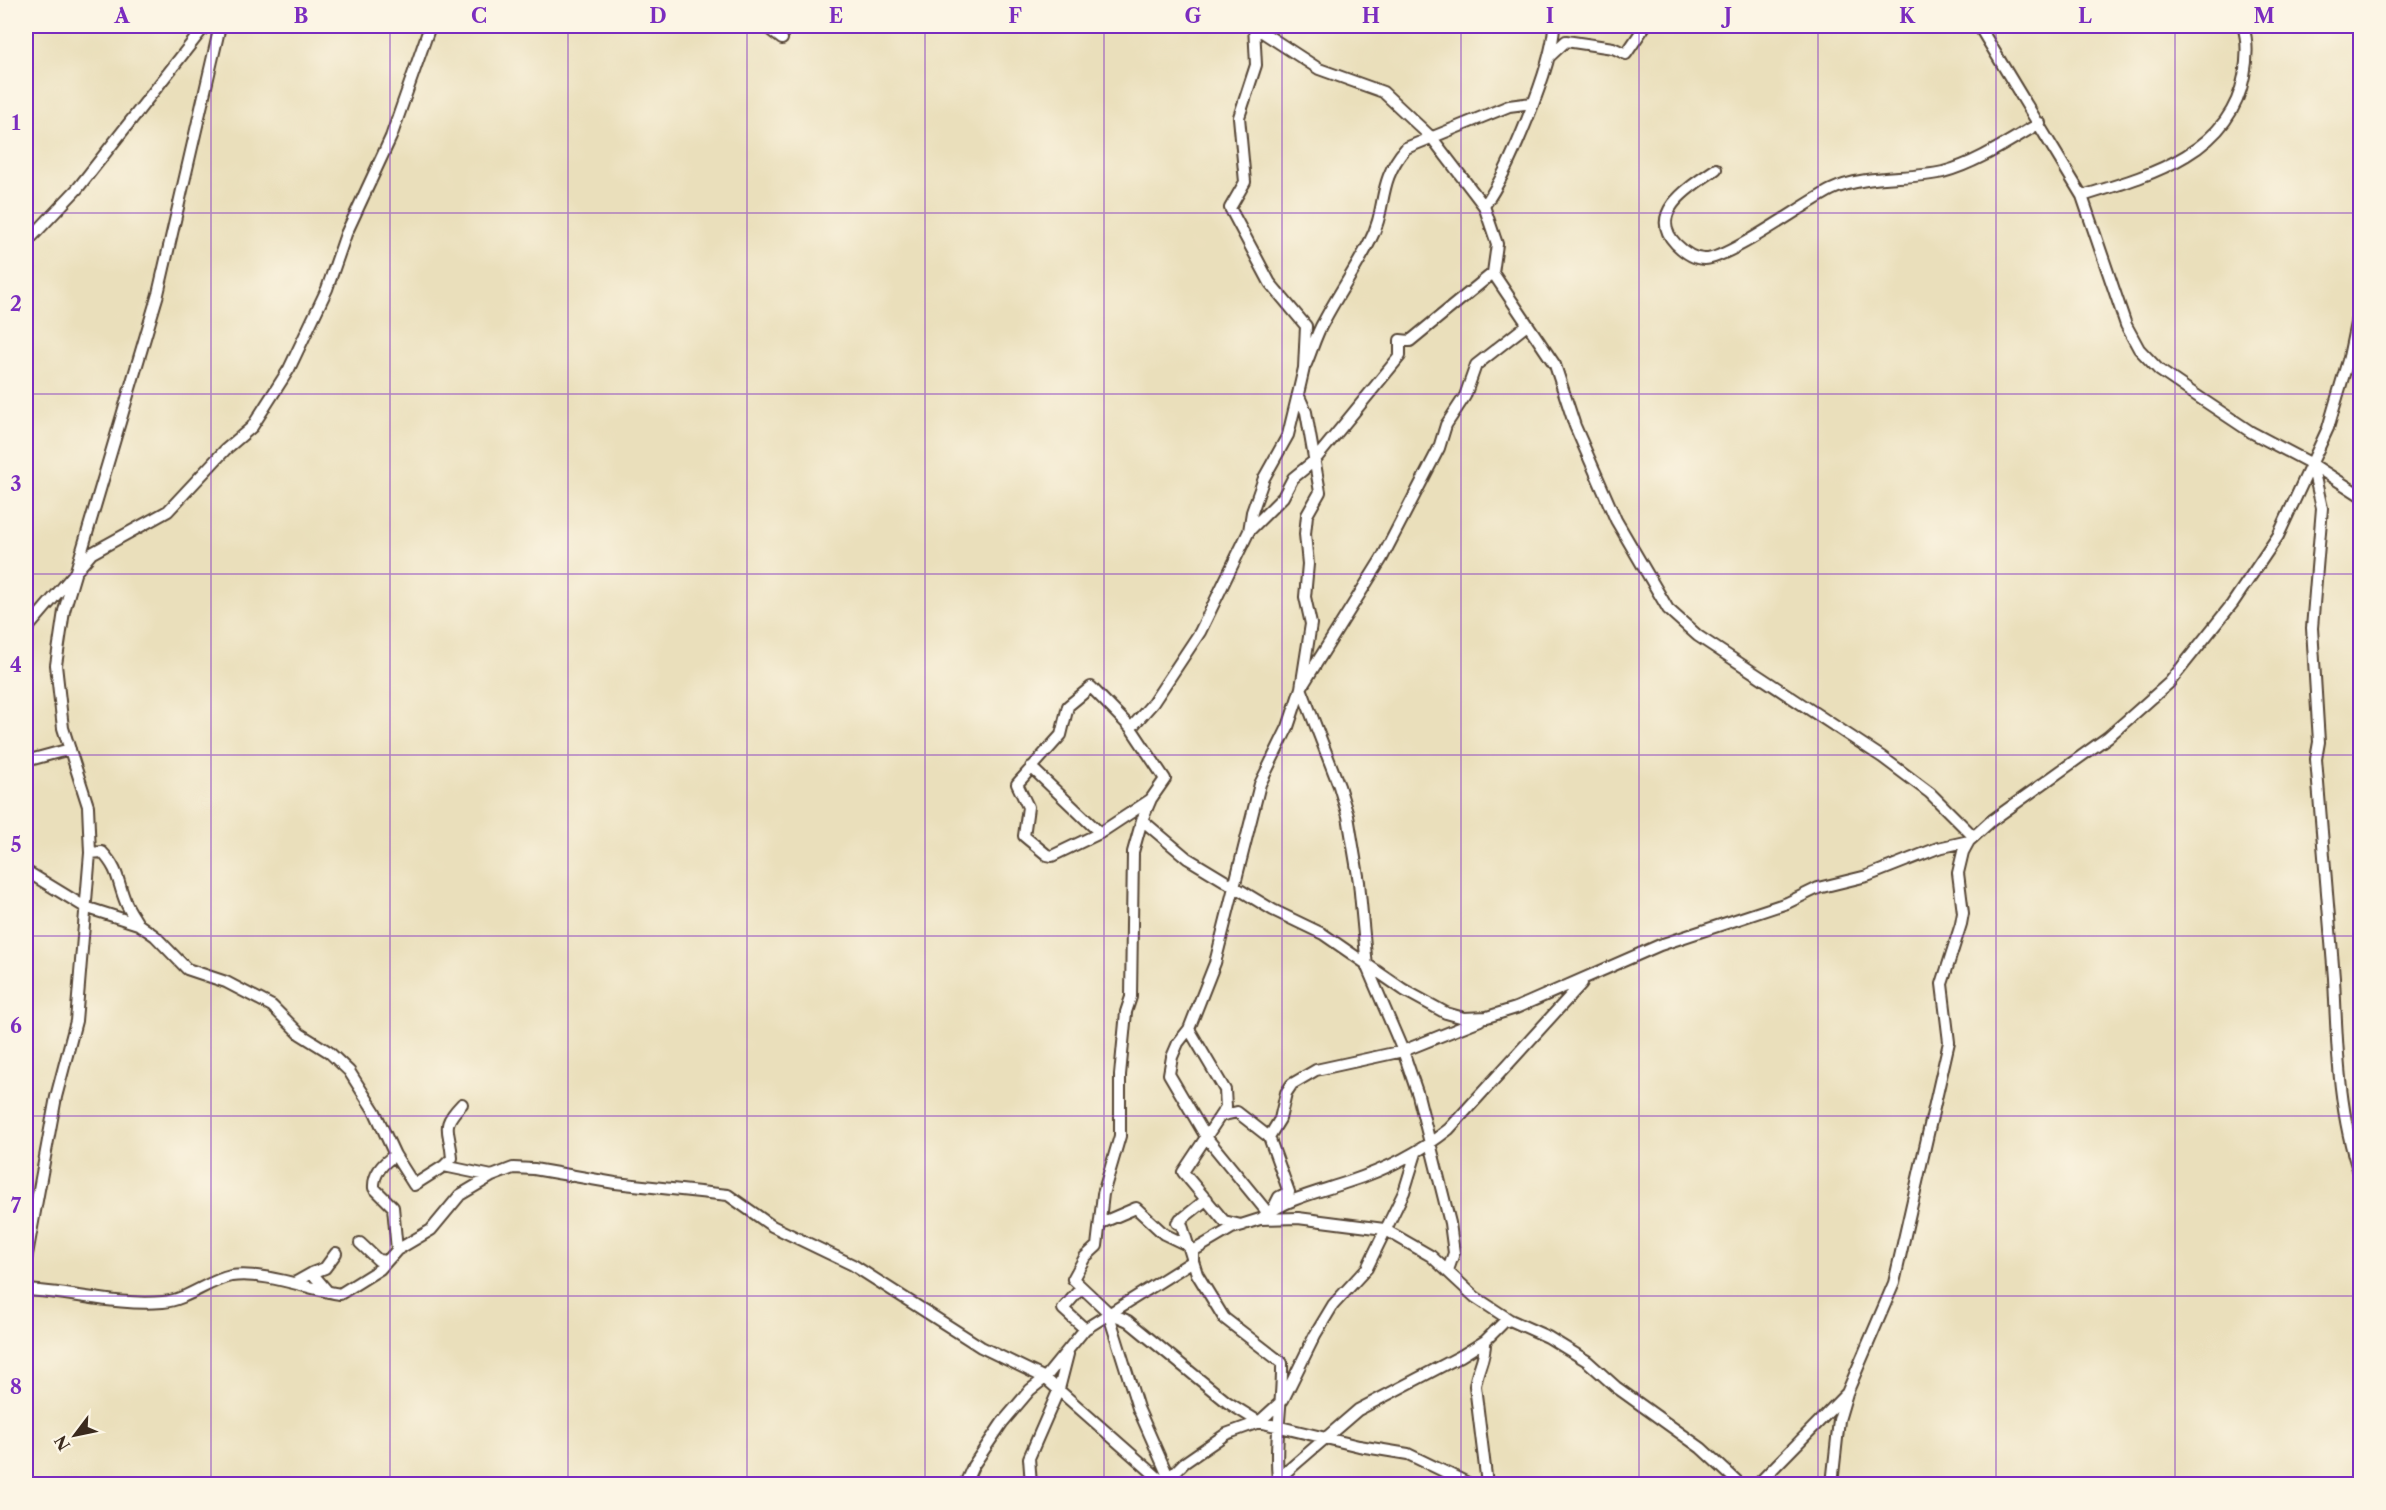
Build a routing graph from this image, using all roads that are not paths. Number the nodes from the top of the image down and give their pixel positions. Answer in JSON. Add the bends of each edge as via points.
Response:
{"nodes":[{"id":1,"x":205,"y":26,"type":"edge"},
{"id":2,"x":220,"y":26,"type":"edge"},
{"id":3,"x":430,"y":26,"type":"edge"},
{"id":4,"x":765,"y":26,"type":"edge"},
{"id":5,"x":1253,"y":26,"type":"edge"},
{"id":6,"x":1554,"y":26,"type":"edge"},
{"id":7,"x":1645,"y":26,"type":"edge"},
{"id":8,"x":1979,"y":26,"type":"edge"},
{"id":9,"x":2243,"y":26,"type":"edge"},
{"id":10,"x":782,"y":39,"type":"dead end"},
{"id":11,"x":1549,"y":57,"type":"junction"},
{"id":12,"x":1532,"y":104,"type":"junction"},
{"id":13,"x":2040,"y":123,"type":"junction"},
{"id":14,"x":1432,"y":138,"type":"junction"},
{"id":15,"x":1716,"y":169,"type":"dead end"},
{"id":16,"x":2082,"y":196,"type":"junction"},
{"id":17,"x":1484,"y":206,"type":"junction"},
{"id":18,"x":26,"y":243,"type":"edge"},
{"id":19,"x":1493,"y":273,"type":"junction"},
{"id":20,"x":2361,"y":304,"type":"edge"},
{"id":21,"x":1527,"y":325,"type":"junction"},
{"id":22,"x":1304,"y":368,"type":"junction"},
{"id":23,"x":1298,"y":394,"type":"junction"},
{"id":24,"x":1314,"y":461,"type":"junction"},
{"id":25,"x":2312,"y":464,"type":"junction"},
{"id":26,"x":2361,"y":495,"type":"edge"},
{"id":27,"x":1249,"y":531,"type":"junction"},
{"id":28,"x":75,"y":572,"type":"junction"},
{"id":29,"x":27,"y":626,"type":"edge"},
{"id":30,"x":1301,"y":688,"type":"junction"},
{"id":31,"x":1131,"y":728,"type":"junction"},
{"id":32,"x":70,"y":750,"type":"junction"},
{"id":33,"x":26,"y":761,"type":"edge"},
{"id":34,"x":1031,"y":767,"type":"junction"},
{"id":35,"x":1151,"y":800,"type":"junction"},
{"id":36,"x":1142,"y":820,"type":"junction"},
{"id":37,"x":1100,"y":833,"type":"junction"},
{"id":38,"x":1971,"y":839,"type":"junction"},
{"id":39,"x":90,"y":852,"type":"junction"},
{"id":40,"x":26,"y":871,"type":"edge"},
{"id":41,"x":1233,"y":884,"type":"junction"},
{"id":42,"x":85,"y":907,"type":"junction"},
{"id":43,"x":138,"y":924,"type":"junction"},
{"id":44,"x":1367,"y":967,"type":"junction"},
{"id":45,"x":1589,"y":977,"type":"junction"},
{"id":46,"x":1487,"y":1017,"type":"junction"},
{"id":47,"x":1189,"y":1029,"type":"junction"},
{"id":48,"x":1403,"y":1051,"type":"junction"},
{"id":49,"x":462,"y":1104,"type":"dead end"},
{"id":50,"x":1220,"y":1116,"type":"junction"},
{"id":51,"x":1206,"y":1137,"type":"junction"},
{"id":52,"x":1269,"y":1137,"type":"junction"},
{"id":53,"x":1428,"y":1145,"type":"junction"},
{"id":54,"x":1416,"y":1153,"type":"junction"},
{"id":55,"x":395,"y":1155,"type":"junction"},
{"id":56,"x":452,"y":1158,"type":"junction"},
{"id":57,"x":444,"y":1166,"type":"junction"},
{"id":58,"x":459,"y":1170,"type":"junction"},
{"id":59,"x":2361,"y":1175,"type":"edge"},
{"id":60,"x":492,"y":1176,"type":"junction"},
{"id":61,"x":459,"y":1195,"type":"junction"},
{"id":62,"x":1207,"y":1199,"type":"junction"},
{"id":63,"x":1267,"y":1214,"type":"junction"},
{"id":64,"x":1180,"y":1219,"type":"junction"},
{"id":65,"x":1101,"y":1223,"type":"junction"},
{"id":66,"x":29,"y":1227,"type":"edge"},
{"id":67,"x":1384,"y":1229,"type":"junction"},
{"id":68,"x":1169,"y":1234,"type":"junction"},
{"id":69,"x":360,"y":1243,"type":"dead end"},
{"id":70,"x":397,"y":1250,"type":"junction"},
{"id":71,"x":1191,"y":1252,"type":"junction"},
{"id":72,"x":336,"y":1253,"type":"dead end"},
{"id":73,"x":26,"y":1260,"type":"edge"},
{"id":74,"x":382,"y":1263,"type":"junction"},
{"id":75,"x":325,"y":1268,"type":"junction"},
{"id":76,"x":1448,"y":1269,"type":"junction"},
{"id":77,"x":312,"y":1274,"type":"junction"},
{"id":78,"x":296,"y":1282,"type":"junction"},
{"id":79,"x":324,"y":1288,"type":"junction"},
{"id":80,"x":1081,"y":1288,"type":"junction"},
{"id":81,"x":26,"y":1290,"type":"edge"},
{"id":82,"x":1108,"y":1312,"type":"junction"},
{"id":83,"x":1510,"y":1320,"type":"junction"},
{"id":84,"x":1085,"y":1329,"type":"junction"},
{"id":85,"x":1485,"y":1341,"type":"junction"},
{"id":86,"x":1069,"y":1350,"type":"junction"},
{"id":87,"x":1045,"y":1378,"type":"junction"},
{"id":88,"x":1059,"y":1389,"type":"junction"},
{"id":89,"x":1847,"y":1393,"type":"junction"},
{"id":90,"x":1283,"y":1400,"type":"junction"},
{"id":91,"x":1259,"y":1422,"type":"junction"},
{"id":92,"x":1276,"y":1427,"type":"junction"},
{"id":93,"x":1328,"y":1438,"type":"junction"},
{"id":94,"x":1276,"y":1482,"type":"edge"},
{"id":95,"x":1167,"y":1483,"type":"edge"},
{"id":96,"x":965,"y":1485,"type":"edge"},
{"id":97,"x":1031,"y":1485,"type":"edge"},
{"id":98,"x":1470,"y":1485,"type":"edge"},
{"id":99,"x":1487,"y":1485,"type":"edge"},
{"id":100,"x":1740,"y":1485,"type":"edge"},
{"id":101,"x":1758,"y":1485,"type":"edge"},
{"id":102,"x":1832,"y":1485,"type":"edge"}],
"edges":[{"from":1,"to":18,"type":"street","via":[[78,188]]},
{"from":2,"to":28,"type":"street","via":[[158,294]]},
{"from":3,"to":28,"type":"street","via":[[391,137],[346,234],[327,290],[289,369],[252,427],[168,511],[92,553]]},
{"from":4,"to":10,"type":"street"},
{"from":5,"to":14,"type":"street","via":[[1319,69],[1383,92]]},
{"from":5,"to":22,"type":"street","via":[[1256,65],[1239,117],[1245,182],[1230,208],[1270,283],[1306,326]]},
{"from":6,"to":11,"type":"street"},
{"from":7,"to":11,"type":"street","via":[[1626,54],[1613,48],[1566,41]]},
{"from":8,"to":13,"type":"street"},
{"from":9,"to":16,"type":"street","via":[[2246,63],[2241,94],[2229,118],[2210,140],[2137,180]]},
{"from":11,"to":12,"type":"street"},
{"from":12,"to":14,"type":"street","via":[[1509,106]]},
{"from":12,"to":17,"type":"street","via":[[1511,156]]},
{"from":13,"to":15,"type":"street","via":[[1968,163],[1942,172],[1832,189],[1714,257],[1693,257],[1675,242],[1668,232],[1667,220],[1679,195]]},
{"from":13,"to":16,"type":"street"},
{"from":14,"to":17,"type":"street"},
{"from":14,"to":22,"type":"street","via":[[1406,148],[1395,162],[1383,186],[1371,240],[1322,323]]},
{"from":16,"to":25,"type":"street","via":[[2126,325],[2139,349],[2159,370],[2251,432]]},
{"from":17,"to":19,"type":"street","via":[[1497,244]]},
{"from":19,"to":21,"type":"street"},
{"from":19,"to":24,"type":"street","via":[[1410,340],[1400,340],[1400,356]]},
{"from":20,"to":25,"type":"street","via":[[2331,418]]},
{"from":21,"to":30,"type":"street","via":[[1476,365],[1465,396],[1446,425],[1439,448],[1382,558]]},
{"from":21,"to":38,"type":"street","via":[[1555,365],[1575,426],[1616,520],[1668,609],[1698,636],[1930,793]]},
{"from":22,"to":23,"type":"street"},
{"from":23,"to":24,"type":"street","via":[[1306,412]]},
{"from":23,"to":27,"type":"street","via":[[1288,435],[1264,478]]},
{"from":24,"to":27,"type":"street","via":[[1293,478],[1283,497]]},
{"from":24,"to":30,"type":"street","via":[[1320,492],[1306,515],[1305,597],[1311,624]]},
{"from":25,"to":26,"type":"street"},
{"from":25,"to":38,"type":"street","via":[[2278,536],[2232,604],[2169,683],[2108,737]]},
{"from":25,"to":59,"type":"street","via":[[2322,508],[2312,628],[2319,742],[2316,759],[2345,1124]]},
{"from":27,"to":31,"type":"street","via":[[1200,632],[1153,703]]},
{"from":28,"to":29,"type":"street"},
{"from":28,"to":32,"type":"street","via":[[56,665],[63,728]]},
{"from":30,"to":41,"type":"street","via":[[1288,728],[1260,784]]},
{"from":30,"to":44,"type":"street","via":[[1348,816]]},
{"from":31,"to":34,"type":"street","via":[[1091,687],[1068,706],[1061,735]]},
{"from":31,"to":35,"type":"street","via":[[1165,779]]},
{"from":32,"to":33,"type":"street"},
{"from":32,"to":39,"type":"street","via":[[88,806]]},
{"from":34,"to":37,"type":"street"},
{"from":34,"to":37,"type":"street","via":[[1017,784],[1028,807],[1023,832],[1026,839],[1049,856]]},
{"from":35,"to":36,"type":"street"},
{"from":35,"to":37,"type":"street"},
{"from":36,"to":41,"type":"street","via":[[1187,858]]},
{"from":36,"to":65,"type":"street","via":[[1133,852],[1131,997],[1120,1075],[1120,1136],[1103,1194]]},
{"from":38,"to":45,"type":"street","via":[[1660,945]]},
{"from":38,"to":89,"type":"street","via":[[1959,862],[1961,924],[1942,984],[1949,1042],[1930,1135],[1894,1283]]},
{"from":39,"to":42,"type":"street"},
{"from":39,"to":43,"type":"street","via":[[102,852],[114,865],[125,901]]},
{"from":40,"to":42,"type":"street"},
{"from":41,"to":44,"type":"street","via":[[1273,910],[1323,934]]},
{"from":41,"to":47,"type":"street","via":[[1215,963]]},
{"from":42,"to":43,"type":"street"},
{"from":42,"to":66,"type":"street","via":[[76,1022]]},
{"from":43,"to":55,"type":"street","via":[[187,969],[261,998],[300,1034],[329,1052],[349,1071],[375,1112]]},
{"from":44,"to":46,"type":"street","via":[[1446,1013],[1464,1018]]},
{"from":44,"to":48,"type":"street"},
{"from":45,"to":46,"type":"street"},
{"from":45,"to":53,"type":"street","via":[[1449,1129]]},
{"from":46,"to":48,"type":"street"},
{"from":47,"to":50,"type":"street","via":[[1225,1090],[1226,1107]]},
{"from":47,"to":51,"type":"street","via":[[1178,1043],[1169,1074]]},
{"from":48,"to":52,"type":"street","via":[[1316,1070],[1292,1084]]},
{"from":48,"to":53,"type":"street","via":[[1418,1095]]},
{"from":49,"to":56,"type":"street","via":[[446,1126]]},
{"from":50,"to":51,"type":"street"},
{"from":50,"to":52,"type":"street","via":[[1237,1112]]},
{"from":51,"to":62,"type":"street","via":[[1183,1172]]},
{"from":51,"to":63,"type":"street"},
{"from":52,"to":63,"type":"street","via":[[1289,1192],[1279,1197]]},
{"from":53,"to":54,"type":"street"},
{"from":53,"to":76,"type":"street","via":[[1450,1223],[1454,1252]]},
{"from":54,"to":63,"type":"street"},
{"from":54,"to":67,"type":"street","via":[[1404,1192]]},
{"from":55,"to":57,"type":"street","via":[[414,1185]]},
{"from":55,"to":70,"type":"street","via":[[383,1163],[373,1181],[374,1188],[393,1207]]},
{"from":56,"to":57,"type":"street"},
{"from":56,"to":58,"type":"street"},
{"from":57,"to":58,"type":"street"},
{"from":58,"to":60,"type":"street"},
{"from":58,"to":61,"type":"street","via":[[465,1183]]},
{"from":60,"to":61,"type":"street"},
{"from":60,"to":87,"type":"street","via":[[513,1168],[534,1169],[615,1183],[728,1195],[772,1226],[853,1265],[981,1347]]},
{"from":61,"to":70,"type":"street","via":[[431,1230]]},
{"from":62,"to":63,"type":"street","via":[[1224,1221],[1241,1225]]},
{"from":62,"to":64,"type":"street"},
{"from":63,"to":67,"type":"street"},
{"from":63,"to":71,"type":"street","via":[[1232,1228]]},
{"from":64,"to":68,"type":"street"},
{"from":64,"to":71,"type":"street"},
{"from":65,"to":68,"type":"street","via":[[1134,1207],[1164,1234]]},
{"from":65,"to":80,"type":"street","via":[[1097,1245],[1074,1275]]},
{"from":66,"to":73,"type":"street"},
{"from":67,"to":76,"type":"street"},
{"from":67,"to":90,"type":"street","via":[[1367,1269],[1333,1305]]},
{"from":68,"to":71,"type":"street"},
{"from":69,"to":74,"type":"street"},
{"from":70,"to":74,"type":"street"},
{"from":71,"to":82,"type":"street"},
{"from":71,"to":90,"type":"street","via":[[1197,1274],[1224,1318],[1282,1364]]},
{"from":72,"to":75,"type":"street"},
{"from":74,"to":79,"type":"street","via":[[340,1294]]},
{"from":75,"to":77,"type":"street"},
{"from":75,"to":79,"type":"street"},
{"from":76,"to":83,"type":"street","via":[[1475,1297]]},
{"from":77,"to":78,"type":"street"},
{"from":77,"to":79,"type":"street"},
{"from":78,"to":79,"type":"street"},
{"from":78,"to":81,"type":"street","via":[[233,1276],[162,1302],[109,1301]]},
{"from":80,"to":82,"type":"street"},
{"from":80,"to":84,"type":"street","via":[[1063,1309]]},
{"from":82,"to":84,"type":"street"},
{"from":82,"to":91,"type":"street","via":[[1128,1321],[1227,1402]]},
{"from":82,"to":95,"type":"street"},
{"from":83,"to":85,"type":"street"},
{"from":83,"to":100,"type":"street","via":[[1587,1361],[1616,1387],[1701,1448]]},
{"from":84,"to":86,"type":"street"},
{"from":85,"to":93,"type":"street","via":[[1358,1410]]},
{"from":85,"to":99,"type":"street","via":[[1486,1355],[1477,1370],[1475,1386]]},
{"from":86,"to":87,"type":"street"},
{"from":86,"to":88,"type":"street"},
{"from":87,"to":88,"type":"street"},
{"from":87,"to":96,"type":"street","via":[[1002,1423]]},
{"from":88,"to":95,"type":"street"},
{"from":88,"to":97,"type":"street","via":[[1029,1458]]},
{"from":89,"to":101,"type":"street"},
{"from":89,"to":102,"type":"street","via":[[1839,1420]]},
{"from":90,"to":91,"type":"street"},
{"from":90,"to":92,"type":"street"},
{"from":91,"to":92,"type":"street"},
{"from":91,"to":95,"type":"street","via":[[1226,1434],[1184,1463]]},
{"from":92,"to":93,"type":"street"},
{"from":92,"to":94,"type":"street"},
{"from":93,"to":94,"type":"street"},
{"from":93,"to":98,"type":"street","via":[[1408,1454]]}]}
